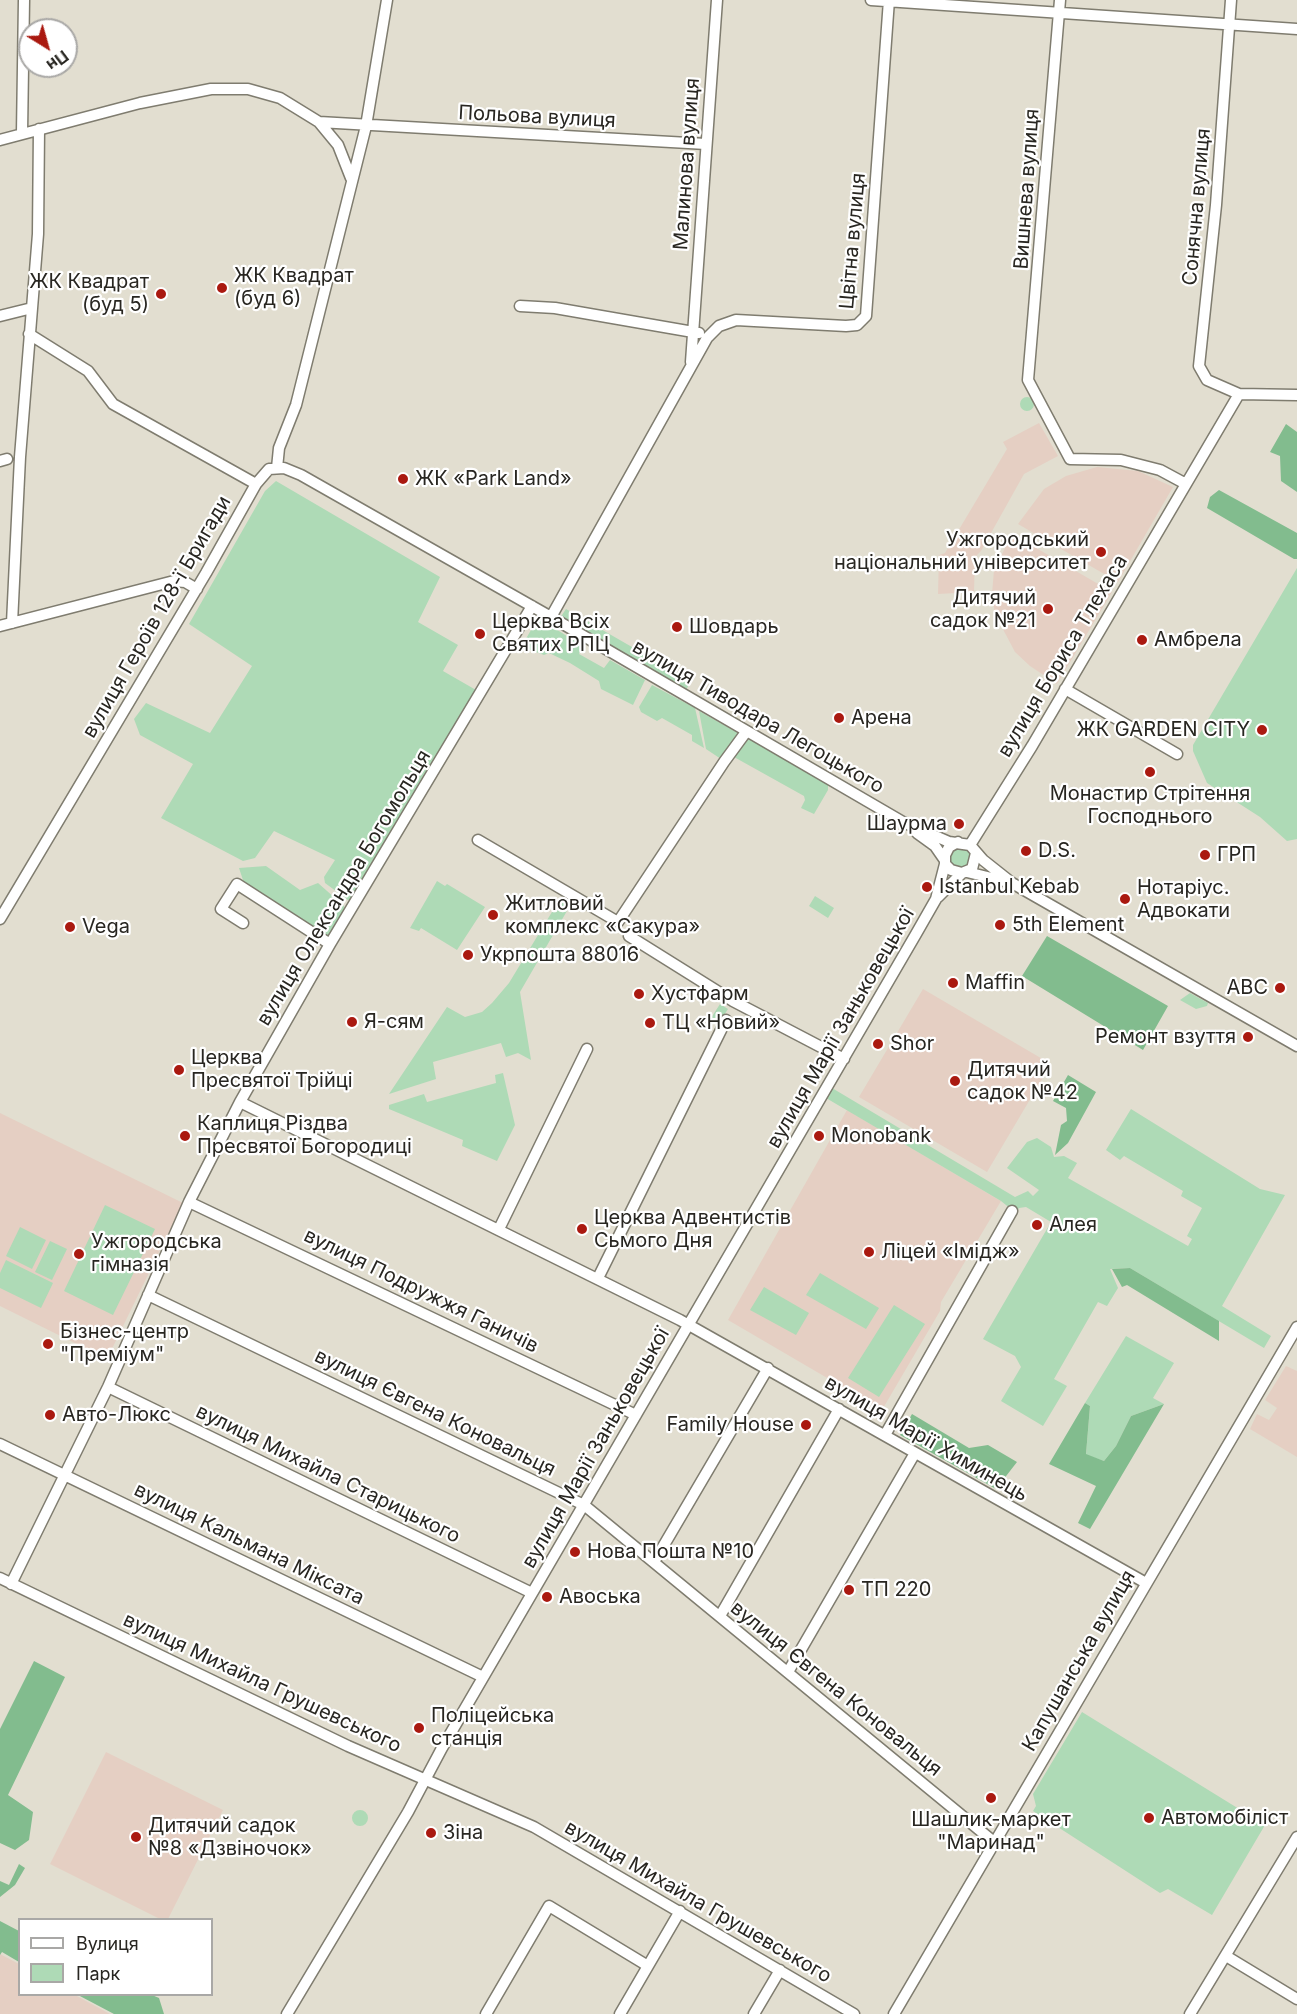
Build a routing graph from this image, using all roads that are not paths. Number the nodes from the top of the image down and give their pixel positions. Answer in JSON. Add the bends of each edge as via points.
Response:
{"nodes":[{"id":1,"x":24,"y":0,"type":"edge"},
{"id":2,"x":387,"y":0,"type":"edge"},
{"id":3,"x":717,"y":0,"type":"edge"},
{"id":4,"x":871,"y":0,"type":"edge"},
{"id":5,"x":1060,"y":0,"type":"edge"},
{"id":6,"x":1231,"y":0,"type":"edge"},
{"id":7,"x":889,"y":1,"type":"edge"},
{"id":8,"x":1059,"y":13,"type":"junction"},
{"id":9,"x":1230,"y":24,"type":"junction"},
{"id":10,"x":1297,"y":29,"type":"edge"},
{"id":11,"x":319,"y":122,"type":"junction"},
{"id":12,"x":366,"y":126,"type":"junction"},
{"id":13,"x":39,"y":129,"type":"junction"},
{"id":14,"x":22,"y":133,"type":"junction"},
{"id":15,"x":0,"y":140,"type":"edge"},
{"id":16,"x":706,"y":144,"type":"junction"},
{"id":17,"x":351,"y":178,"type":"junction"},
{"id":18,"x":520,"y":306,"type":"dead end"},
{"id":19,"x":32,"y":308,"type":"junction"},
{"id":20,"x":0,"y":316,"type":"edge"},
{"id":21,"x":694,"y":331,"type":"junction"},
{"id":22,"x":29,"y":334,"type":"junction"},
{"id":23,"x":707,"y":338,"type":"junction"},
{"id":24,"x":690,"y":368,"type":"junction"},
{"id":25,"x":1239,"y":394,"type":"junction"},
{"id":26,"x":1297,"y":395,"type":"edge"},
{"id":27,"x":277,"y":468,"type":"junction"},
{"id":28,"x":256,"y":484,"type":"junction"},
{"id":29,"x":1186,"y":484,"type":"junction"},
{"id":30,"x":197,"y":589,"type":"junction"},
{"id":31,"x":532,"y":606,"type":"junction"},
{"id":32,"x":551,"y":617,"type":"junction"},
{"id":33,"x":12,"y":623,"type":"junction"},
{"id":34,"x":0,"y":626,"type":"edge"},
{"id":35,"x":1065,"y":688,"type":"junction"},
{"id":36,"x":746,"y":732,"type":"junction"},
{"id":37,"x":1177,"y":754,"type":"dead end"},
{"id":38,"x":907,"y":824,"type":"junction"},
{"id":39,"x":478,"y":840,"type":"dead end"},
{"id":40,"x":958,"y":842,"type":"junction"},
{"id":41,"x":973,"y":849,"type":"junction"},
{"id":42,"x":945,"y":861,"type":"junction"},
{"id":43,"x":964,"y":873,"type":"junction"},
{"id":44,"x":1012,"y":883,"type":"junction"},
{"id":45,"x":936,"y":899,"type":"junction"},
{"id":46,"x":0,"y":919,"type":"edge"},
{"id":47,"x":243,"y":923,"type":"dead end"},
{"id":48,"x":629,"y":936,"type":"dead end"},
{"id":49,"x":330,"y":944,"type":"junction"},
{"id":50,"x":726,"y":1020,"type":"dead end"},
{"id":51,"x":1297,"y":1046,"type":"edge"},
{"id":52,"x":587,"y":1049,"type":"dead end"},
{"id":53,"x":844,"y":1059,"type":"junction"},
{"id":54,"x":240,"y":1102,"type":"junction"},
{"id":55,"x":189,"y":1202,"type":"junction"},
{"id":56,"x":1012,"y":1211,"type":"dead end"},
{"id":57,"x":499,"y":1229,"type":"junction"},
{"id":58,"x":598,"y":1278,"type":"junction"},
{"id":59,"x":148,"y":1295,"type":"junction"},
{"id":60,"x":689,"y":1325,"type":"junction"},
{"id":61,"x":1297,"y":1327,"type":"edge"},
{"id":62,"x":768,"y":1368,"type":"junction"},
{"id":63,"x":108,"y":1387,"type":"junction"},
{"id":64,"x":839,"y":1409,"type":"junction"},
{"id":65,"x":636,"y":1414,"type":"junction"},
{"id":66,"x":885,"y":1435,"type":"junction"},
{"id":67,"x":0,"y":1444,"type":"edge"},
{"id":68,"x":915,"y":1453,"type":"junction"},
{"id":69,"x":64,"y":1476,"type":"junction"},
{"id":70,"x":584,"y":1505,"type":"junction"},
{"id":71,"x":654,"y":1562,"type":"junction"},
{"id":72,"x":0,"y":1578,"type":"edge"},
{"id":73,"x":1146,"y":1583,"type":"junction"},
{"id":74,"x":12,"y":1584,"type":"junction"},
{"id":75,"x":532,"y":1593,"type":"junction"},
{"id":76,"x":720,"y":1616,"type":"junction"},
{"id":77,"x":788,"y":1672,"type":"junction"},
{"id":78,"x":483,"y":1677,"type":"junction"},
{"id":79,"x":426,"y":1779,"type":"junction"},
{"id":80,"x":1297,"y":1837,"type":"edge"},
{"id":81,"x":994,"y":1842,"type":"junction"},
{"id":82,"x":680,"y":1911,"type":"junction"},
{"id":83,"x":1226,"y":1956,"type":"junction"},
{"id":84,"x":648,"y":1966,"type":"junction"},
{"id":85,"x":780,"y":1970,"type":"junction"},
{"id":86,"x":1297,"y":1999,"type":"edge"},
{"id":87,"x":287,"y":2014,"type":"edge"},
{"id":88,"x":486,"y":2014,"type":"edge"},
{"id":89,"x":620,"y":2014,"type":"edge"},
{"id":90,"x":754,"y":2014,"type":"edge"},
{"id":91,"x":854,"y":2014,"type":"edge"},
{"id":92,"x":894,"y":2014,"type":"edge"},
{"id":93,"x":1190,"y":2014,"type":"edge"}],
"edges":[{"from":1,"to":14,"type":"street"},
{"from":2,"to":12,"type":"street"},
{"from":3,"to":16,"type":"street","name":"Малинова вулиця"},
{"from":4,"to":7,"type":"street"},
{"from":5,"to":8,"type":"street","name":"Вишнева вулиця"},
{"from":6,"to":9,"type":"street","name":"Сонячна вулиця"},
{"from":7,"to":8,"type":"street"},
{"from":7,"to":23,"type":"street","name":"Цвітна вулиця","via":[[866,316],[857,325],[846,326],[736,320],[719,326]]},
{"from":8,"to":9,"type":"street"},
{"from":8,"to":29,"type":"street","name":"Вишнева вулиця","via":[[1029,380],[1070,459],[1121,460],[1160,470]]},
{"from":9,"to":10,"type":"street"},
{"from":9,"to":25,"type":"street","name":"Сонячна вулиця","via":[[1199,366],[1207,380]]},
{"from":11,"to":12,"type":"street","name":"Польова вулиця"},
{"from":11,"to":13,"type":"street","via":[[265,93],[211,89]]},
{"from":11,"to":17,"type":"street","via":[[343,154]]},
{"from":12,"to":16,"type":"street","name":"Польова вулиця"},
{"from":12,"to":17,"type":"street"},
{"from":13,"to":14,"type":"street"},
{"from":13,"to":19,"type":"street","via":[[38,234]]},
{"from":14,"to":15,"type":"street"},
{"from":16,"to":21,"type":"street","name":"Малинова вулиця"},
{"from":17,"to":27,"type":"street","via":[[296,405],[279,448]]},
{"from":18,"to":21,"type":"street"},
{"from":19,"to":20,"type":"street"},
{"from":19,"to":22,"type":"street"},
{"from":21,"to":23,"type":"street"},
{"from":21,"to":24,"type":"street","name":"Малинова вулиця"},
{"from":22,"to":28,"type":"street","via":[[88,371],[113,404]]},
{"from":22,"to":33,"type":"street"},
{"from":23,"to":24,"type":"street"},
{"from":24,"to":32,"type":"street"},
{"from":25,"to":26,"type":"street"},
{"from":25,"to":29,"type":"street","name":"вулиця Бориса Тлехаса"},
{"from":27,"to":28,"type":"street","name":"вулиця Героїв 128-ї Бригади","via":[[264,472]]},
{"from":27,"to":31,"type":"street","name":"вулиця Тиводара Легоцького","via":[[301,475]]},
{"from":28,"to":30,"type":"street","name":"вулиця Героїв 128-ї Бригади"},
{"from":29,"to":35,"type":"street","name":"вулиця Бориса Тлехаса"},
{"from":30,"to":33,"type":"street","via":[[174,581]]},
{"from":30,"to":46,"type":"street","name":"вулиця Героїв 128-ї Бригади"},
{"from":31,"to":32,"type":"street","name":"вулиця Тиводара Легоцького"},
{"from":31,"to":49,"type":"street","name":"вулиця Олександра Богомольця"},
{"from":32,"to":36,"type":"street","name":"вулиця Тиводара Легоцького"},
{"from":33,"to":34,"type":"street"},
{"from":35,"to":37,"type":"street"},
{"from":35,"to":41,"type":"street","name":"вулиця Бориса Тлехаса"},
{"from":36,"to":38,"type":"street","name":"вулиця Тиводара Легоцького"},
{"from":36,"to":39,"type":"street","via":[[618,922]]},
{"from":38,"to":40,"type":"street","name":"вулиця Тиводара Легоцького"},
{"from":38,"to":42,"type":"street","name":"вулиця Тиводара Легоцького","via":[[935,846]]},
{"from":40,"to":41,"type":"street"},
{"from":40,"to":42,"type":"street","via":[[949,847]]},
{"from":41,"to":43,"type":"street","via":[[975,864]]},
{"from":41,"to":44,"type":"street"},
{"from":42,"to":43,"type":"street","via":[[951,870]]},
{"from":42,"to":45,"type":"street","name":"вулиця Марії Заньковецької"},
{"from":43,"to":44,"type":"street"},
{"from":43,"to":45,"type":"street","name":"вулиця Марії Заньковецької"},
{"from":44,"to":51,"type":"street"},
{"from":45,"to":53,"type":"street","name":"вулиця Марії Заньковецької"},
{"from":47,"to":49,"type":"street","via":[[221,909],[237,884]]},
{"from":48,"to":53,"type":"street","via":[[733,1001]]},
{"from":49,"to":54,"type":"street","name":"вулиця Олександра Богомольця"},
{"from":50,"to":58,"type":"street"},
{"from":52,"to":57,"type":"street"},
{"from":53,"to":60,"type":"street","name":"вулиця Марії Заньковецької"},
{"from":54,"to":55,"type":"street","name":"вулиця Олександра Богомольця"},
{"from":54,"to":57,"type":"street","name":"вулиця Марії Химинець"},
{"from":55,"to":59,"type":"street","name":"вулиця Олександра Богомольця"},
{"from":55,"to":65,"type":"street","name":"вулиця Подружжя Ганичів"},
{"from":56,"to":66,"type":"street"},
{"from":57,"to":58,"type":"street","name":"вулиця Марії Химинець"},
{"from":58,"to":60,"type":"street","name":"вулиця Марії Химинець"},
{"from":59,"to":63,"type":"street","name":"вулиця Олександра Богомольця"},
{"from":59,"to":70,"type":"street","name":"вулиця Євгена Коновальця"},
{"from":60,"to":62,"type":"street","name":"вулиця Марії Химинець"},
{"from":60,"to":65,"type":"street","name":"вулиця Марії Заньковецької"},
{"from":61,"to":73,"type":"street","name":"Капушанська вулиця"},
{"from":62,"to":64,"type":"street","name":"вулиця Марії Химинець"},
{"from":62,"to":71,"type":"street"},
{"from":63,"to":69,"type":"street","name":"вулиця Олександра Богомольця"},
{"from":63,"to":75,"type":"street","name":"вулиця Михайла Старицького"},
{"from":64,"to":66,"type":"street","name":"вулиця Марії Химинець"},
{"from":64,"to":76,"type":"street"},
{"from":65,"to":70,"type":"street","name":"вулиця Марії Заньковецької"},
{"from":66,"to":68,"type":"street","name":"вулиця Марії Химинець"},
{"from":67,"to":69,"type":"street","name":"вулиця Кальмана Міксата"},
{"from":68,"to":73,"type":"street","name":"вулиця Марії Химинець"},
{"from":68,"to":77,"type":"street"},
{"from":69,"to":74,"type":"street","name":"вулиця Олександра Богомольця"},
{"from":69,"to":78,"type":"street","name":"вулиця Кальмана Міксата"},
{"from":70,"to":71,"type":"street","name":"вулиця Євгена Коновальця"},
{"from":70,"to":75,"type":"street","name":"вулиця Марії Заньковецької"},
{"from":71,"to":76,"type":"street","name":"вулиця Євгена Коновальця"},
{"from":72,"to":74,"type":"street","name":"вулиця Михайла Грушевського"},
{"from":73,"to":81,"type":"street","name":"Капушанська вулиця"},
{"from":74,"to":79,"type":"street","name":"вулиця Михайла Грушевського","via":[[339,1742]]},
{"from":75,"to":78,"type":"street","name":"вулиця Марії Заньковецької"},
{"from":76,"to":77,"type":"street","name":"вулиця Євгена Коновальця"},
{"from":77,"to":81,"type":"street","name":"вулиця Євгена Коновальця"},
{"from":78,"to":79,"type":"street","name":"вулиця Марії Заньковецької"},
{"from":79,"to":82,"type":"street","name":"вулиця Михайла Грушевського","via":[[534,1827]]},
{"from":79,"to":87,"type":"street","name":"вулиця Марії Заньковецької"},
{"from":80,"to":83,"type":"street"},
{"from":81,"to":92,"type":"street","name":"Капушанська вулиця"},
{"from":82,"to":84,"type":"street"},
{"from":82,"to":85,"type":"street","name":"вулиця Михайла Грушевського"},
{"from":83,"to":86,"type":"street"},
{"from":83,"to":93,"type":"street"},
{"from":84,"to":88,"type":"street","via":[[549,1906]]},
{"from":84,"to":89,"type":"street"},
{"from":85,"to":90,"type":"street"},
{"from":85,"to":91,"type":"street","name":"вулиця Михайла Грушевського"}]}
